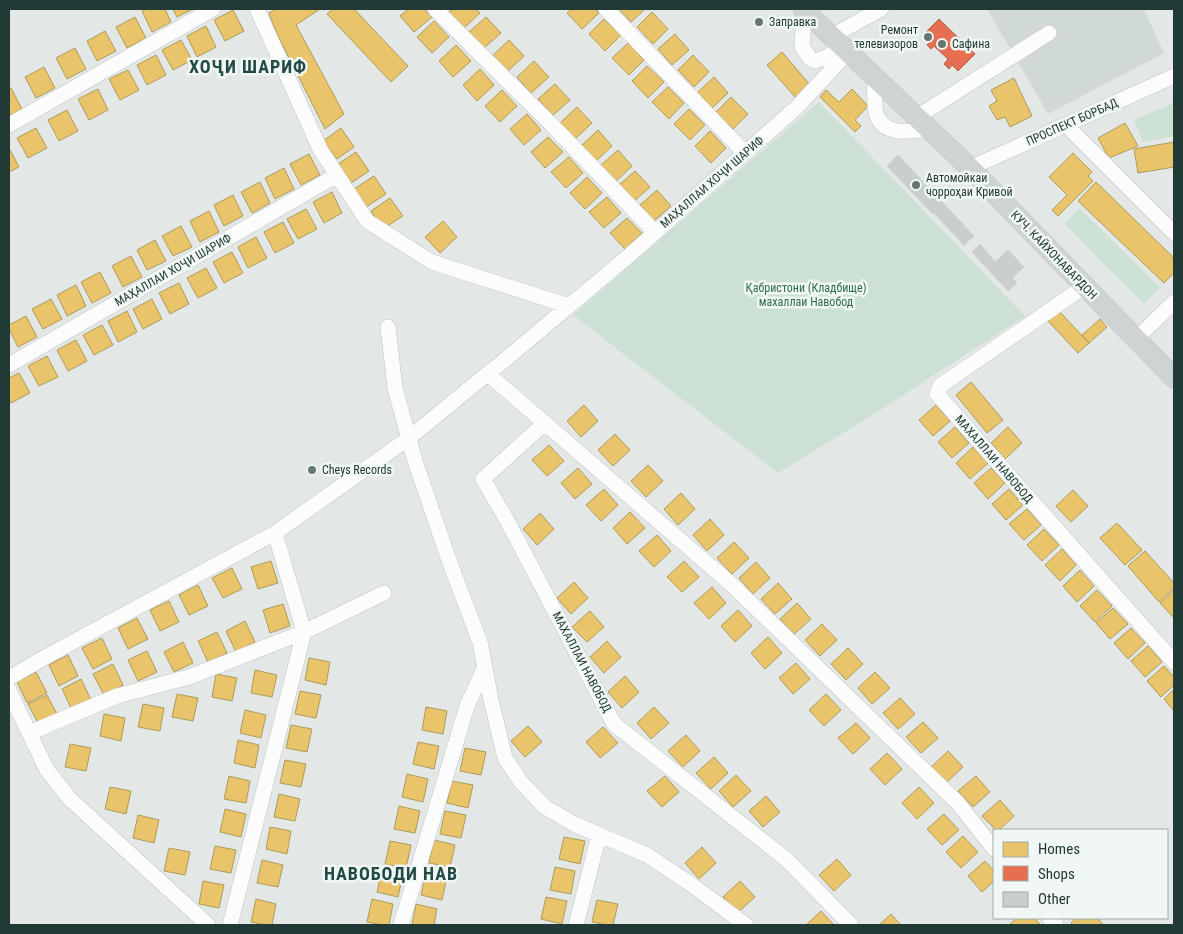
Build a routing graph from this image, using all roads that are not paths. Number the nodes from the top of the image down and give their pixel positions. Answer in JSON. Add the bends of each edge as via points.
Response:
{"nodes":[{"id":1,"x":213,"y":9,"type":"edge"},
{"id":2,"x":258,"y":9,"type":"edge"},
{"id":3,"x":436,"y":9,"type":"edge"},
{"id":4,"x":606,"y":9,"type":"edge"},
{"id":5,"x":882,"y":9,"type":"edge"},
{"id":6,"x":805,"y":11,"type":"edge"},
{"id":7,"x":1049,"y":33,"type":"dead end"},
{"id":8,"x":841,"y":45,"type":"junction"},
{"id":9,"x":1174,"y":76,"type":"edge"},
{"id":10,"x":875,"y":77,"type":"junction"},
{"id":11,"x":923,"y":123,"type":"junction"},
{"id":12,"x":9,"y":125,"type":"edge"},
{"id":13,"x":1066,"y":125,"type":"junction"},
{"id":14,"x":745,"y":153,"type":"junction"},
{"id":15,"x":970,"y":168,"type":"junction"},
{"id":16,"x":337,"y":175,"type":"junction"},
{"id":17,"x":655,"y":232,"type":"junction"},
{"id":18,"x":1174,"y":233,"type":"edge"},
{"id":19,"x":1085,"y":286,"type":"junction"},
{"id":20,"x":1174,"y":302,"type":"edge"},
{"id":21,"x":569,"y":306,"type":"junction"},
{"id":22,"x":388,"y":327,"type":"dead end"},
{"id":23,"x":1136,"y":339,"type":"junction"},
{"id":24,"x":9,"y":365,"type":"edge"},
{"id":25,"x":490,"y":372,"type":"junction"},
{"id":26,"x":1174,"y":378,"type":"edge"},
{"id":27,"x":546,"y":424,"type":"junction"},
{"id":28,"x":409,"y":438,"type":"junction"},
{"id":29,"x":275,"y":532,"type":"junction"},
{"id":30,"x":384,"y":593,"type":"dead end"},
{"id":31,"x":304,"y":632,"type":"junction"},
{"id":32,"x":1174,"y":662,"type":"edge"},
{"id":33,"x":485,"y":667,"type":"junction"},
{"id":34,"x":9,"y":678,"type":"edge"},
{"id":35,"x":9,"y":690,"type":"edge"},
{"id":36,"x":30,"y":732,"type":"junction"},
{"id":37,"x":599,"y":835,"type":"junction"},
{"id":38,"x":993,"y":848,"type":"edge"},
{"id":39,"x":208,"y":925,"type":"edge"},
{"id":40,"x":230,"y":925,"type":"edge"},
{"id":41,"x":401,"y":925,"type":"edge"},
{"id":42,"x":576,"y":925,"type":"edge"},
{"id":43,"x":746,"y":925,"type":"edge"},
{"id":44,"x":851,"y":925,"type":"edge"}],
"edges":[{"from":1,"to":12,"type":"street"},
{"from":2,"to":16,"type":"street","via":[[320,148]]},
{"from":3,"to":17,"type":"street"},
{"from":4,"to":14,"type":"street"},
{"from":5,"to":8,"type":"street"},
{"from":6,"to":8,"type":"main road","name":"КУЧ. КАЙХОНАВАРДОН"},
{"from":6,"to":8,"type":"street","via":[[802,48],[810,58],[815,61],[825,58]]},
{"from":7,"to":11,"type":"street"},
{"from":8,"to":10,"type":"main road","name":"КУЧ. КАЙХОНАВАРДОН"},
{"from":8,"to":14,"type":"street","name":"МАҲАЛЛАИ ХОҶИ ШАРИФ","via":[[797,107]]},
{"from":9,"to":13,"type":"street","name":"ПРОСПЕКТ БОРБАД"},
{"from":10,"to":11,"type":"main road","name":"КУЧ. КАЙХОНАВАРДОН"},
{"from":10,"to":11,"type":"street","via":[[877,115],[883,125],[904,132]]},
{"from":11,"to":15,"type":"main road","name":"КУЧ. КАЙХОНАВАРДОН"},
{"from":13,"to":15,"type":"street","name":"ПРОСПЕКТ БОРБАД"},
{"from":13,"to":18,"type":"street"},
{"from":14,"to":17,"type":"street","name":"МАҲАЛЛАИ ХОҶИ ШАРИФ"},
{"from":15,"to":19,"type":"main road","name":"КУЧ. КАЙХОНАВАРДОН"},
{"from":16,"to":21,"type":"street","via":[[367,221],[432,262]]},
{"from":16,"to":24,"type":"street","name":"МАҲАЛЛАИ ХОҶИ ШАРИФ"},
{"from":17,"to":21,"type":"street","name":"МАҲАЛЛАИ ХОҶИ ШАРИФ"},
{"from":19,"to":23,"type":"main road","name":"КУЧ. КАЙХОНАВАРДОН"},
{"from":19,"to":32,"type":"street","name":"МАХАЛЛАИ НАВОБОД","via":[[940,386],[937,394]]},
{"from":20,"to":23,"type":"street"},
{"from":21,"to":25,"type":"street","name":"МАҲАЛЛАИ ХОҶИ ШАРИФ"},
{"from":22,"to":28,"type":"street","via":[[395,388]]},
{"from":23,"to":26,"type":"main road","name":"КУЧ. КАЙХОНАВАРДОН"},
{"from":25,"to":27,"type":"street"},
{"from":25,"to":28,"type":"street","name":"МАҲАЛЛАИ ХОҶИ ШАРИФ"},
{"from":27,"to":38,"type":"street","via":[[731,584],[958,803]]},
{"from":27,"to":44,"type":"street","name":"МАХАЛЛАИ НАВОБОД","via":[[484,480],[614,724],[786,859]]},
{"from":28,"to":29,"type":"street","name":"МАҲАЛЛАИ ХОҶИ ШАРИФ"},
{"from":28,"to":33,"type":"street","via":[[480,642]]},
{"from":29,"to":31,"type":"street"},
{"from":29,"to":34,"type":"street","name":"МАҲАЛЛАИ ХОҶИ ШАРИФ"},
{"from":30,"to":31,"type":"street"},
{"from":31,"to":36,"type":"street","via":[[189,677],[117,696]]},
{"from":31,"to":40,"type":"street"},
{"from":33,"to":37,"type":"street","via":[[505,758],[521,782],[546,807]]},
{"from":33,"to":41,"type":"street","via":[[467,706]]},
{"from":35,"to":36,"type":"street"},
{"from":36,"to":39,"type":"street","via":[[47,770],[70,799]]},
{"from":37,"to":42,"type":"street"},
{"from":37,"to":43,"type":"street","via":[[647,855]]}]}
